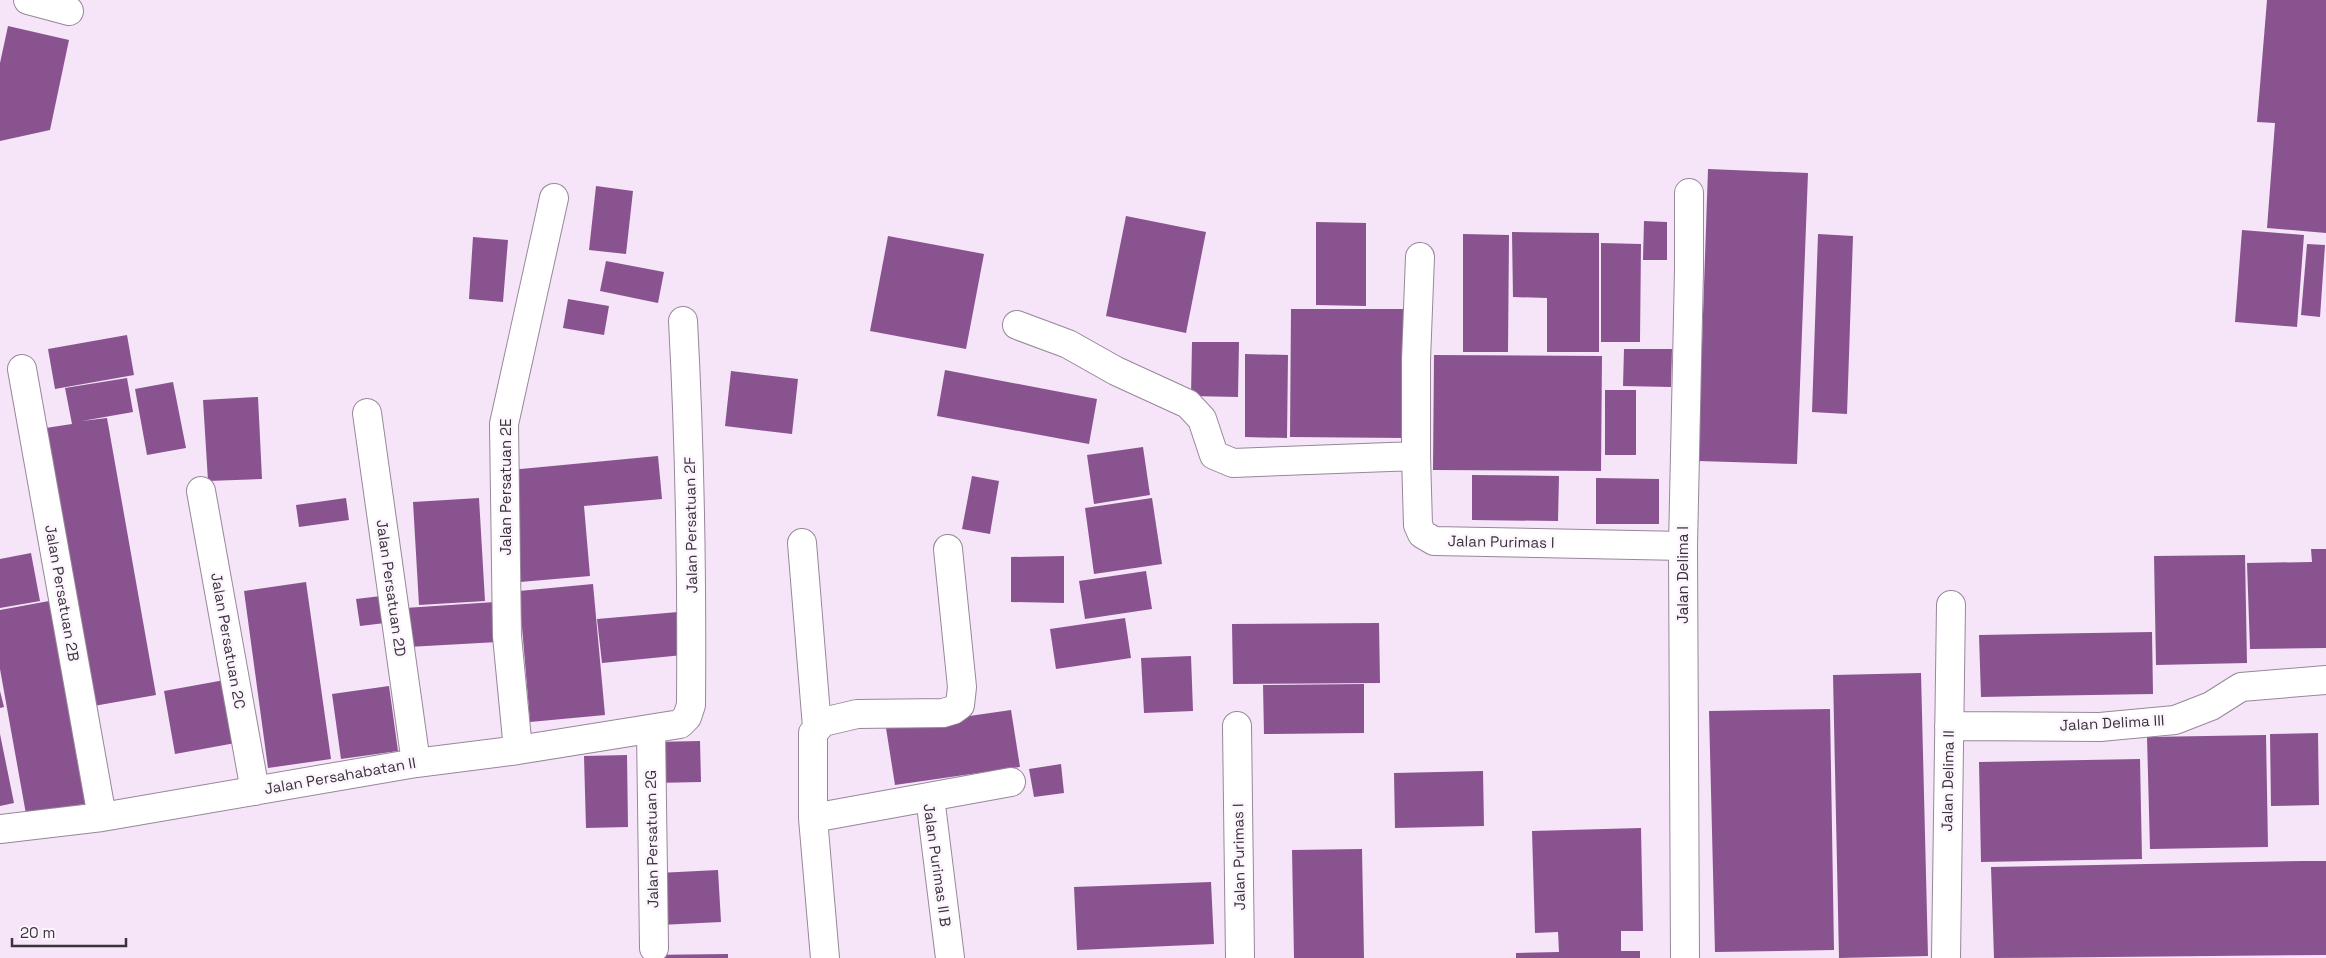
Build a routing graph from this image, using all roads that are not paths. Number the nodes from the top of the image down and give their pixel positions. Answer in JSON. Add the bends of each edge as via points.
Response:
{"nodes":[{"id":1,"x":28,"y":0,"type":"edge"},
{"id":2,"x":69,"y":11,"type":"dead end"},
{"id":3,"x":1689,"y":193,"type":"dead end"},
{"id":4,"x":554,"y":198,"type":"dead end"},
{"id":5,"x":1420,"y":257,"type":"dead end"},
{"id":6,"x":683,"y":321,"type":"dead end"},
{"id":7,"x":1018,"y":325,"type":"dead end"},
{"id":8,"x":22,"y":369,"type":"dead end"},
{"id":9,"x":367,"y":413,"type":"dead end"},
{"id":10,"x":1416,"y":456,"type":"junction"},
{"id":11,"x":201,"y":491,"type":"dead end"},
{"id":12,"x":802,"y":543,"type":"dead end"},
{"id":13,"x":1683,"y":546,"type":"junction"},
{"id":14,"x":948,"y":549,"type":"dead end"},
{"id":15,"x":1951,"y":605,"type":"dead end"},
{"id":16,"x":2326,"y":680,"type":"edge"},
{"id":17,"x":680,"y":724,"type":"joint"},
{"id":18,"x":1237,"y":726,"type":"dead end"},
{"id":19,"x":1949,"y":726,"type":"junction"},
{"id":20,"x":817,"y":727,"type":"junction"},
{"id":21,"x":650,"y":730,"type":"junction"},
{"id":22,"x":518,"y":750,"type":"junction"},
{"id":23,"x":416,"y":763,"type":"junction"},
{"id":24,"x":1011,"y":782,"type":"dead end"},
{"id":25,"x":256,"y":791,"type":"junction"},
{"id":26,"x":930,"y":797,"type":"junction"},
{"id":27,"x":102,"y":817,"type":"junction"},
{"id":28,"x":813,"y":818,"type":"junction"},
{"id":29,"x":0,"y":829,"type":"edge"},
{"id":30,"x":654,"y":948,"type":"dead end"},
{"id":31,"x":825,"y":958,"type":"edge"},
{"id":32,"x":950,"y":958,"type":"edge"},
{"id":33,"x":1240,"y":958,"type":"edge"},
{"id":34,"x":1686,"y":958,"type":"edge"},
{"id":35,"x":1946,"y":958,"type":"edge"}],
"edges":[{"from":1,"to":2,"type":"street"},
{"from":3,"to":13,"type":"street","name":"Jalan Delima I"},
{"from":4,"to":22,"type":"street","name":"Jalan Persatuan 2E","via":[[504,424],[507,636]]},
{"from":5,"to":10,"type":"street","name":"Jalan Purimas I"},
{"from":6,"to":17,"type":"street","name":"Jalan Persatuan 2F","via":[[689,436],[692,695],[688,717]]},
{"from":7,"to":10,"type":"street","via":[[1068,344],[1188,404],[1202,419],[1214,455],[1233,463]]},
{"from":8,"to":27,"type":"street","name":"Jalan Persatuan 2B"},
{"from":9,"to":23,"type":"street","name":"Jalan Persatuan 2D"},
{"from":10,"to":13,"type":"street","name":"Jalan Purimas I","via":[[1418,525],[1422,534],[1434,541]]},
{"from":11,"to":25,"type":"street","name":"Jalan Persatuan 2C"},
{"from":12,"to":20,"type":"street"},
{"from":13,"to":34,"type":"street","name":"Jalan Delima I"},
{"from":14,"to":20,"type":"street","via":[[962,687],[960,704],[943,713],[857,714],[823,722]]},
{"from":15,"to":19,"type":"street","name":"Jalan Delima II"},
{"from":16,"to":19,"type":"street","name":"Jalan Delima III","via":[[2242,687],[2211,706],[2174,720],[2100,727]]},
{"from":17,"to":21,"type":"street","name":"Jalan Persahabatan II"},
{"from":18,"to":33,"type":"street","name":"Jalan Purimas I"},
{"from":19,"to":35,"type":"street","name":"Jalan Delima II"},
{"from":20,"to":28,"type":"street","via":[[813,734]]},
{"from":21,"to":22,"type":"street","name":"Jalan Persahabatan II"},
{"from":21,"to":30,"type":"street","name":"Jalan Persatuan 2G"},
{"from":22,"to":23,"type":"street","name":"Jalan Persahabatan II"},
{"from":23,"to":25,"type":"street","name":"Jalan Persahabatan II"},
{"from":24,"to":26,"type":"street"},
{"from":25,"to":27,"type":"street","name":"Jalan Persahabatan II"},
{"from":26,"to":28,"type":"street","name":"Jalan Purimas II B"},
{"from":26,"to":32,"type":"street","name":"Jalan Purimas II B"},
{"from":27,"to":29,"type":"street","name":"Jalan Persahabatan II"},
{"from":28,"to":31,"type":"street"}]}
